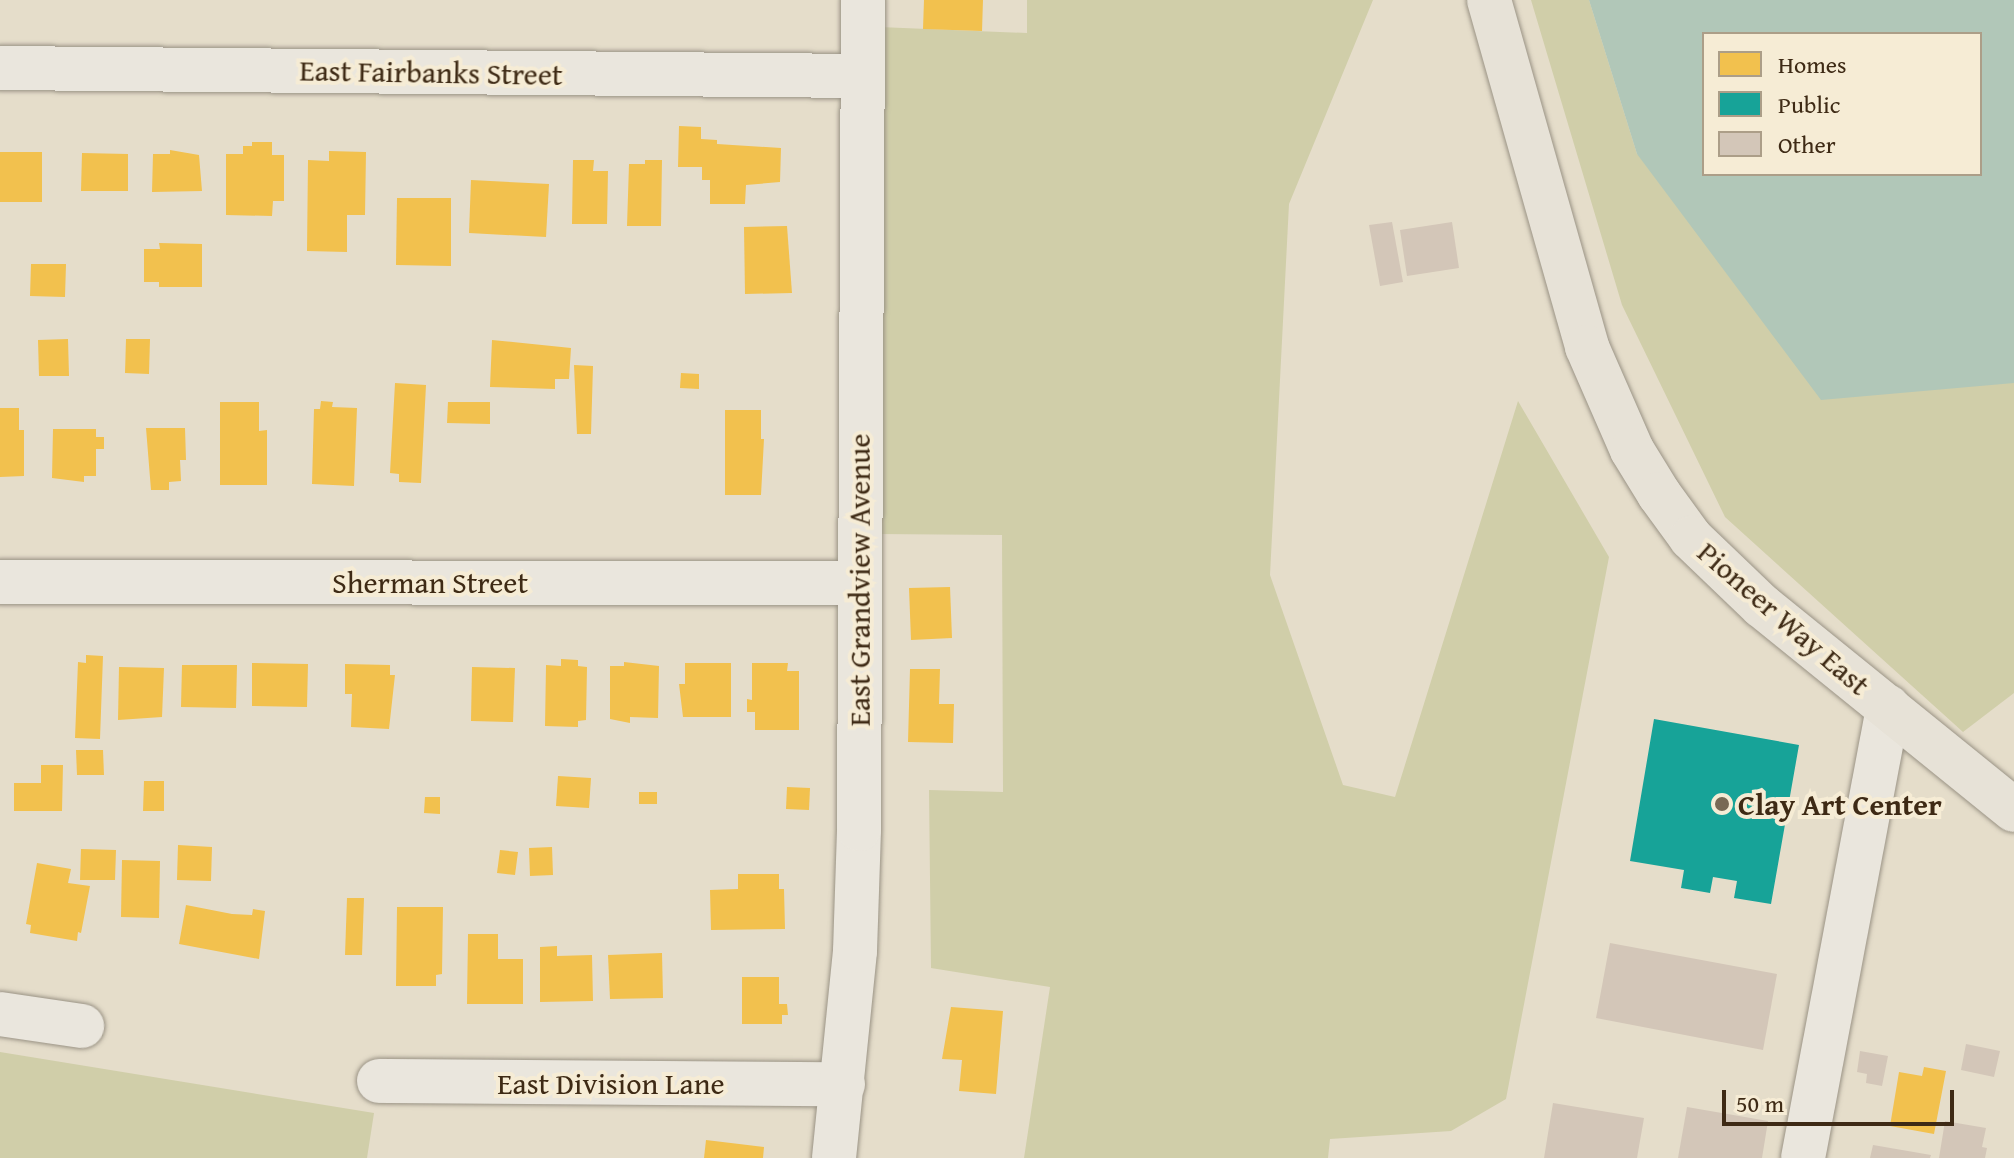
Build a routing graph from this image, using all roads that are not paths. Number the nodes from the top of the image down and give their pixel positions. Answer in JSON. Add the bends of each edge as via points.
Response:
{"nodes":[{"id":1,"x":863,"y":0,"type":"edge"},
{"id":2,"x":1467,"y":0,"type":"edge"},
{"id":3,"x":1489,"y":0,"type":"edge"},
{"id":4,"x":1506,"y":63,"type":"junction"},
{"id":5,"x":0,"y":68,"type":"edge"},
{"id":6,"x":862,"y":76,"type":"junction"},
{"id":7,"x":0,"y":582,"type":"edge"},
{"id":8,"x":859,"y":583,"type":"junction"},
{"id":9,"x":1888,"y":707,"type":"junction"},
{"id":10,"x":2014,"y":810,"type":"edge"},
{"id":11,"x":0,"y":1014,"type":"edge"},
{"id":12,"x":82,"y":1026,"type":"dead end"},
{"id":13,"x":379,"y":1081,"type":"dead end"},
{"id":14,"x":843,"y":1084,"type":"junction"},
{"id":15,"x":834,"y":1158,"type":"edge"},
{"id":16,"x":1803,"y":1158,"type":"edge"}],
"edges":[{"from":1,"to":6,"type":"street","name":"East Grandview Avenue"},
{"from":2,"to":4,"type":"street"},
{"from":3,"to":4,"type":"main road","name":"Pioneer Way East"},
{"from":4,"to":9,"type":"main road","name":"Pioneer Way East","via":[[1587,347],[1632,450],[1691,538],[1762,606]]},
{"from":5,"to":6,"type":"street","name":"East Fairbanks Street"},
{"from":6,"to":8,"type":"street","name":"East Grandview Avenue"},
{"from":7,"to":8,"type":"street","name":"Sherman Street"},
{"from":8,"to":14,"type":"street","name":"East Grandview Avenue","via":[[855,951]]},
{"from":9,"to":10,"type":"main road","name":"Pioneer Way East"},
{"from":9,"to":16,"type":"street"},
{"from":11,"to":12,"type":"street"},
{"from":13,"to":14,"type":"street","name":"East Division Lane"},
{"from":14,"to":15,"type":"street","name":"East Grandview Avenue"}]}
